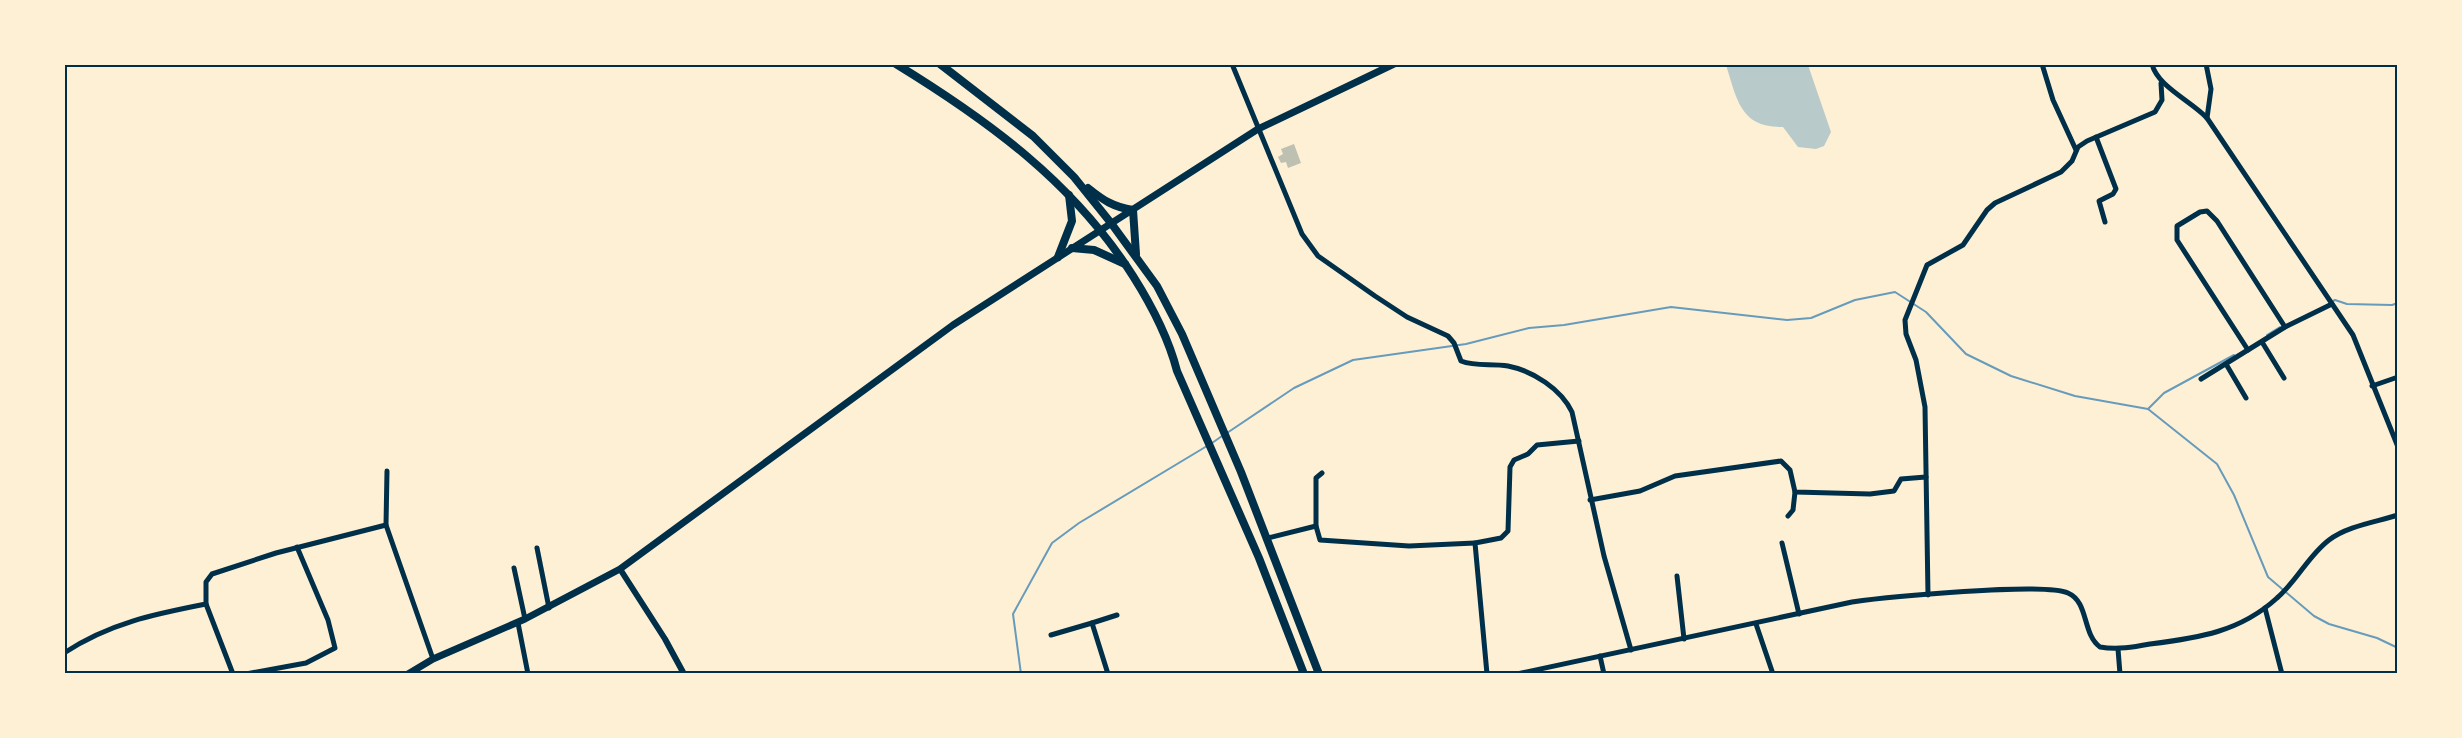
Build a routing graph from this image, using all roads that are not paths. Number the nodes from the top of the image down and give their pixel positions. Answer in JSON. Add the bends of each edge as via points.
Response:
{"nodes":[{"id":1,"x":896,"y":64,"type":"edge"},
{"id":2,"x":940,"y":64,"type":"edge"},
{"id":3,"x":1232,"y":64,"type":"edge"},
{"id":4,"x":1394,"y":64,"type":"edge"},
{"id":5,"x":2042,"y":64,"type":"edge"},
{"id":6,"x":2152,"y":64,"type":"edge"},
{"id":7,"x":2206,"y":64,"type":"edge"},
{"id":8,"x":2161,"y":83,"type":"junction"},
{"id":9,"x":2207,"y":118,"type":"junction"},
{"id":10,"x":1258,"y":129,"type":"junction"},
{"id":11,"x":2096,"y":136,"type":"junction"},
{"id":12,"x":2076,"y":150,"type":"junction"},
{"id":13,"x":1074,"y":177,"type":"junction"},
{"id":14,"x":1069,"y":195,"type":"junction"},
{"id":15,"x":1132,"y":210,"type":"junction"},
{"id":16,"x":2106,"y":222,"type":"dead end"},
{"id":17,"x":1112,"y":223,"type":"junction"},
{"id":18,"x":1101,"y":229,"type":"junction"},
{"id":19,"x":1072,"y":248,"type":"junction"},
{"id":20,"x":1058,"y":257,"type":"junction"},
{"id":21,"x":1137,"y":260,"type":"junction"},
{"id":22,"x":1125,"y":264,"type":"junction"},
{"id":23,"x":2330,"y":302,"type":"junction"},
{"id":24,"x":2285,"y":327,"type":"junction"},
{"id":25,"x":2262,"y":342,"type":"junction"},
{"id":26,"x":2247,"y":348,"type":"junction"},
{"id":27,"x":2226,"y":364,"type":"junction"},
{"id":28,"x":2397,"y":377,"type":"edge"},
{"id":29,"x":2284,"y":378,"type":"dead end"},
{"id":30,"x":2201,"y":379,"type":"dead end"},
{"id":31,"x":2372,"y":386,"type":"junction"},
{"id":32,"x":2246,"y":398,"type":"dead end"},
{"id":33,"x":1579,"y":441,"type":"junction"},
{"id":34,"x":2397,"y":447,"type":"edge"},
{"id":35,"x":387,"y":471,"type":"dead end"},
{"id":36,"x":1322,"y":473,"type":"dead end"},
{"id":37,"x":1926,"y":477,"type":"junction"},
{"id":38,"x":1795,"y":492,"type":"junction"},
{"id":39,"x":1590,"y":500,"type":"junction"},
{"id":40,"x":2397,"y":515,"type":"edge"},
{"id":41,"x":1788,"y":516,"type":"dead end"},
{"id":42,"x":386,"y":525,"type":"junction"},
{"id":43,"x":1317,"y":526,"type":"junction"},
{"id":44,"x":1268,"y":538,"type":"junction"},
{"id":45,"x":1475,"y":543,"type":"junction"},
{"id":46,"x":1782,"y":543,"type":"dead end"},
{"id":47,"x":297,"y":547,"type":"junction"},
{"id":48,"x":537,"y":549,"type":"dead end"},
{"id":49,"x":514,"y":568,"type":"dead end"},
{"id":50,"x":620,"y":569,"type":"junction"},
{"id":51,"x":1677,"y":576,"type":"dead end"},
{"id":52,"x":1928,"y":595,"type":"junction"},
{"id":53,"x":206,"y":604,"type":"junction"},
{"id":54,"x":549,"y":608,"type":"junction"},
{"id":55,"x":2265,"y":608,"type":"junction"},
{"id":56,"x":1799,"y":614,"type":"junction"},
{"id":57,"x":1117,"y":615,"type":"dead end"},
{"id":58,"x":522,"y":621,"type":"junction"},
{"id":59,"x":1092,"y":623,"type":"junction"},
{"id":60,"x":1756,"y":624,"type":"junction"},
{"id":61,"x":1051,"y":635,"type":"dead end"},
{"id":62,"x":1684,"y":639,"type":"junction"},
{"id":63,"x":2118,"y":649,"type":"junction"},
{"id":64,"x":1631,"y":650,"type":"junction"},
{"id":65,"x":64,"y":652,"type":"edge"},
{"id":66,"x":1600,"y":656,"type":"junction"},
{"id":67,"x":433,"y":659,"type":"junction"},
{"id":68,"x":1561,"y":665,"type":"junction"},
{"id":69,"x":233,"y":674,"type":"edge"},
{"id":70,"x":246,"y":674,"type":"edge"},
{"id":71,"x":408,"y":674,"type":"edge"},
{"id":72,"x":528,"y":674,"type":"edge"},
{"id":73,"x":684,"y":674,"type":"edge"},
{"id":74,"x":1108,"y":674,"type":"edge"},
{"id":75,"x":1304,"y":674,"type":"edge"},
{"id":76,"x":1319,"y":674,"type":"edge"},
{"id":77,"x":1487,"y":674,"type":"edge"},
{"id":78,"x":1517,"y":674,"type":"edge"},
{"id":79,"x":1562,"y":674,"type":"edge"},
{"id":80,"x":1604,"y":674,"type":"edge"},
{"id":81,"x":1773,"y":674,"type":"edge"},
{"id":82,"x":2120,"y":674,"type":"edge"},
{"id":83,"x":2282,"y":674,"type":"edge"}],
"edges":[{"from":1,"to":14,"type":"highway","via":[[998,131]]},
{"from":2,"to":13,"type":"highway","via":[[1033,136]]},
{"from":3,"to":10,"type":"street"},
{"from":4,"to":10,"type":"main road"},
{"from":5,"to":12,"type":"street","via":[[2053,100]]},
{"from":6,"to":8,"type":"street"},
{"from":7,"to":9,"type":"street","via":[[2211,86]]},
{"from":8,"to":9,"type":"street","via":[[2195,105]]},
{"from":8,"to":11,"type":"street","via":[[2162,100],[2155,112]]},
{"from":9,"to":23,"type":"street"},
{"from":10,"to":15,"type":"main road"},
{"from":10,"to":33,"type":"street","via":[[1310,248],[1407,317],[1448,336],[1463,362],[1515,368],[1560,394],[1572,412]]},
{"from":11,"to":12,"type":"street"},
{"from":11,"to":16,"type":"street","via":[[2116,189],[2099,201]]},
{"from":12,"to":37,"type":"street","via":[[2067,167],[1995,203],[1963,245],[1927,265],[1905,327],[1925,407]]},
{"from":13,"to":15,"type":"highway","via":[[1106,202]]},
{"from":13,"to":17,"type":"highway"},
{"from":14,"to":18,"type":"highway"},
{"from":14,"to":20,"type":"highway","via":[[1072,221]]},
{"from":15,"to":17,"type":"main road"},
{"from":15,"to":21,"type":"highway"},
{"from":17,"to":18,"type":"main road"},
{"from":17,"to":21,"type":"highway"},
{"from":18,"to":19,"type":"main road"},
{"from":18,"to":22,"type":"highway"},
{"from":19,"to":20,"type":"main road"},
{"from":19,"to":22,"type":"highway","via":[[1094,250]]},
{"from":20,"to":50,"type":"main road","via":[[952,325]]},
{"from":21,"to":44,"type":"highway","via":[[1157,286],[1194,364]]},
{"from":22,"to":75,"type":"highway","via":[[1170,343],[1177,371],[1259,558]]},
{"from":23,"to":24,"type":"street"},
{"from":23,"to":31,"type":"street","via":[[2353,335]]},
{"from":24,"to":25,"type":"street"},
{"from":24,"to":26,"type":"street","via":[[2217,221],[2209,212],[2200,212],[2177,226],[2176,240]]},
{"from":25,"to":26,"type":"street"},
{"from":25,"to":29,"type":"street"},
{"from":26,"to":27,"type":"street"},
{"from":27,"to":30,"type":"street"},
{"from":27,"to":32,"type":"street"},
{"from":28,"to":31,"type":"street"},
{"from":31,"to":34,"type":"street"},
{"from":33,"to":39,"type":"street"},
{"from":33,"to":45,"type":"street","via":[[1542,443],[1514,460],[1510,467],[1506,536]]},
{"from":35,"to":42,"type":"street"},
{"from":36,"to":43,"type":"street","via":[[1316,478]]},
{"from":37,"to":38,"type":"street","via":[[1901,479],[1894,491],[1870,494]]},
{"from":37,"to":52,"type":"street"},
{"from":38,"to":39,"type":"street","via":[[1790,470],[1781,461],[1675,476],[1640,491]]},
{"from":38,"to":41,"type":"street","via":[[1793,510]]},
{"from":39,"to":64,"type":"street"},
{"from":40,"to":55,"type":"street","via":[[2331,538]]},
{"from":42,"to":47,"type":"street"},
{"from":42,"to":67,"type":"street"},
{"from":43,"to":44,"type":"street"},
{"from":43,"to":45,"type":"street","via":[[1322,541],[1409,546]]},
{"from":44,"to":76,"type":"highway"},
{"from":45,"to":77,"type":"street"},
{"from":46,"to":56,"type":"street"},
{"from":47,"to":53,"type":"street","via":[[212,574],[206,582]]},
{"from":47,"to":70,"type":"street","via":[[328,620],[335,648],[306,663]]},
{"from":48,"to":54,"type":"street"},
{"from":49,"to":58,"type":"street"},
{"from":50,"to":54,"type":"main road"},
{"from":50,"to":73,"type":"street"},
{"from":51,"to":62,"type":"street"},
{"from":52,"to":56,"type":"street","via":[[1860,601]]},
{"from":52,"to":63,"type":"street","via":[[2016,590],[2068,593],[2077,600],[2094,641],[2100,647]]},
{"from":53,"to":65,"type":"street","via":[[143,616]]},
{"from":53,"to":69,"type":"street"},
{"from":54,"to":58,"type":"main road"},
{"from":55,"to":63,"type":"street","via":[[2237,626],[2214,634]]},
{"from":55,"to":83,"type":"street"},
{"from":56,"to":60,"type":"street"},
{"from":57,"to":59,"type":"street"},
{"from":58,"to":67,"type":"main road"},
{"from":58,"to":72,"type":"street"},
{"from":59,"to":61,"type":"street"},
{"from":59,"to":74,"type":"street"},
{"from":60,"to":62,"type":"street"},
{"from":60,"to":81,"type":"street"},
{"from":62,"to":64,"type":"street"},
{"from":63,"to":82,"type":"street"},
{"from":64,"to":66,"type":"street"},
{"from":66,"to":68,"type":"street"},
{"from":66,"to":80,"type":"street"},
{"from":67,"to":71,"type":"main road"},
{"from":68,"to":78,"type":"street"},
{"from":68,"to":79,"type":"street"}]}
